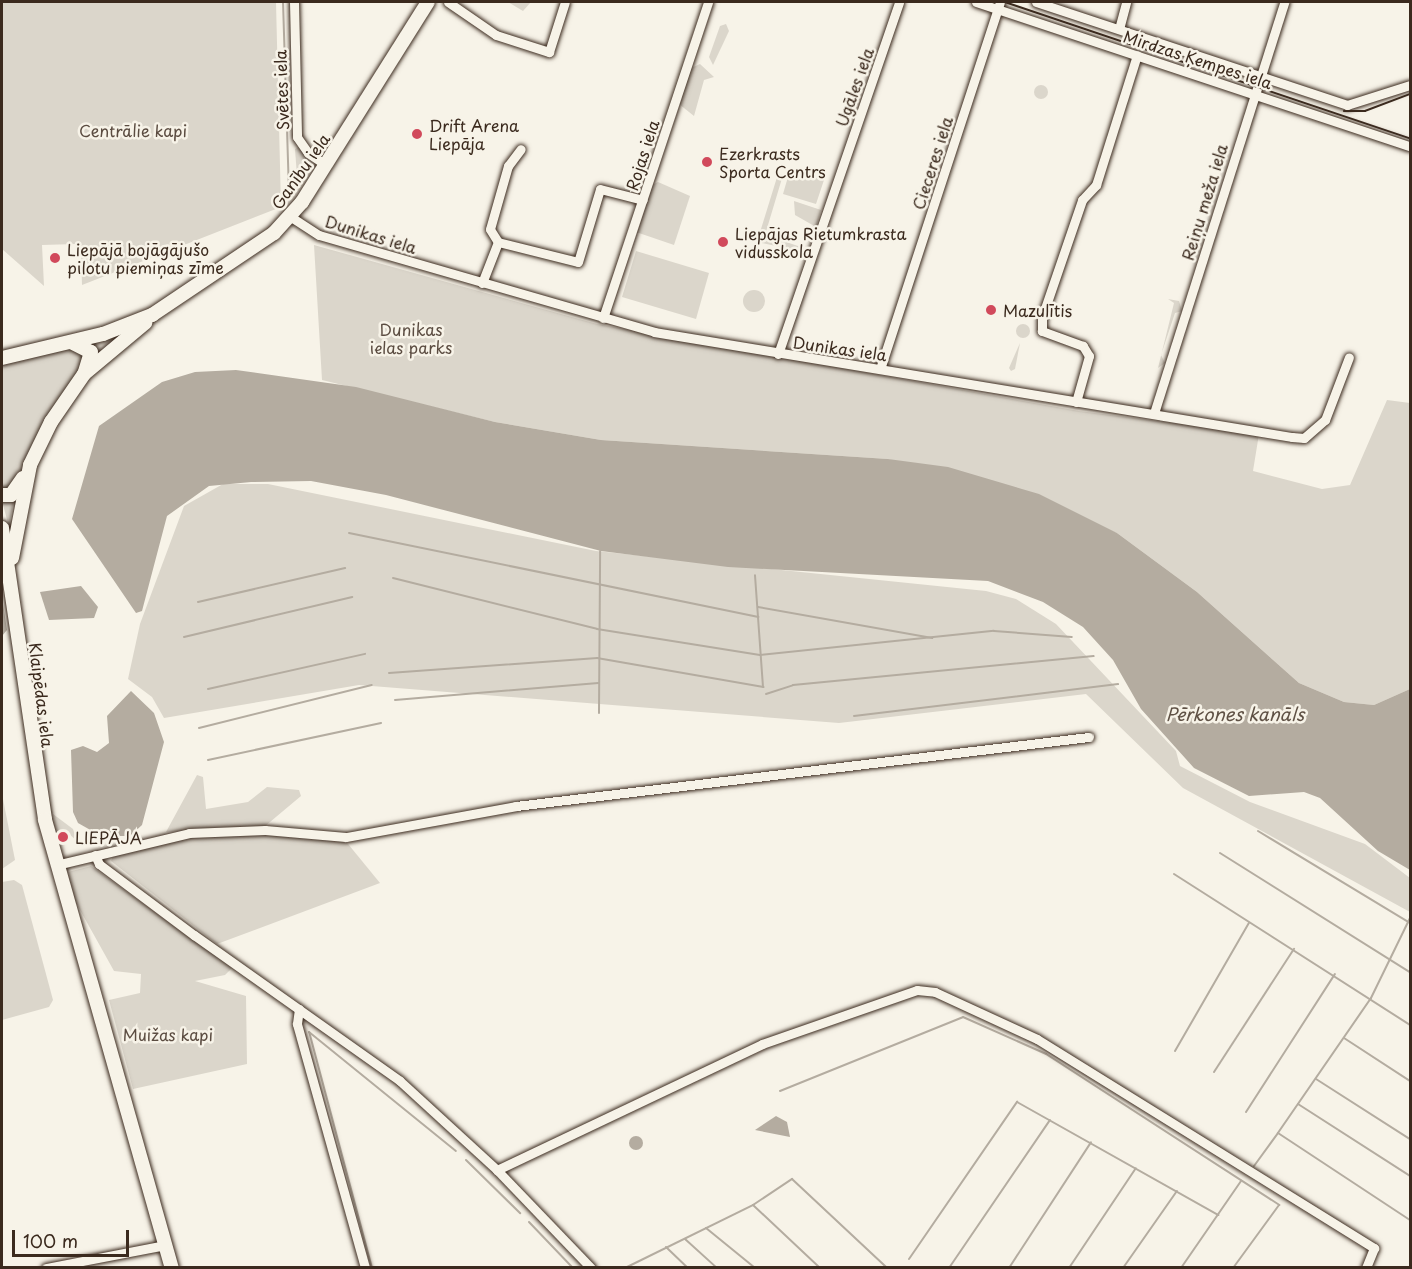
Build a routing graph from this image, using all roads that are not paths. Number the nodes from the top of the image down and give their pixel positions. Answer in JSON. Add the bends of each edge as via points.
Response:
{"nodes":[{"id":1,"x":294,"y":2,"type":"edge"},
{"id":2,"x":428,"y":2,"type":"edge"},
{"id":3,"x":448,"y":2,"type":"edge"},
{"id":4,"x":565,"y":2,"type":"edge"},
{"id":5,"x":708,"y":2,"type":"edge"},
{"id":6,"x":899,"y":2,"type":"edge"},
{"id":7,"x":976,"y":2,"type":"edge"},
{"id":8,"x":1035,"y":2,"type":"edge"},
{"id":9,"x":1126,"y":2,"type":"edge"},
{"id":10,"x":1284,"y":2,"type":"edge"},
{"id":11,"x":999,"y":5,"type":"edge"},
{"id":12,"x":1119,"y":29,"type":"junction"},
{"id":13,"x":1137,"y":55,"type":"junction"},
{"id":14,"x":1259,"y":76,"type":"junction"},
{"id":15,"x":1410,"y":85,"type":"edge"},
{"id":16,"x":1253,"y":93,"type":"junction"},
{"id":17,"x":1410,"y":146,"type":"edge"},
{"id":18,"x":521,"y":149,"type":"dead end"},
{"id":19,"x":326,"y":165,"type":"junction"},
{"id":20,"x":643,"y":200,"type":"junction"},
{"id":21,"x":291,"y":217,"type":"junction"},
{"id":22,"x":498,"y":243,"type":"junction"},
{"id":23,"x":482,"y":283,"type":"junction"},
{"id":24,"x":152,"y":315,"type":"junction"},
{"id":25,"x":603,"y":318,"type":"junction"},
{"id":26,"x":68,"y":344,"type":"junction"},
{"id":27,"x":778,"y":354,"type":"junction"},
{"id":28,"x":1349,"y":357,"type":"dead end"},
{"id":29,"x":2,"y":358,"type":"edge"},
{"id":30,"x":880,"y":369,"type":"junction"},
{"id":31,"x":84,"y":374,"type":"junction"},
{"id":32,"x":1076,"y":402,"type":"junction"},
{"id":33,"x":1154,"y":413,"type":"junction"},
{"id":34,"x":30,"y":465,"type":"junction"},
{"id":35,"x":2,"y":495,"type":"edge"},
{"id":36,"x":2,"y":528,"type":"edge"},
{"id":37,"x":11,"y":586,"type":"junction"},
{"id":38,"x":1089,"y":737,"type":"dead end"},
{"id":39,"x":95,"y":855,"type":"junction"},
{"id":40,"x":56,"y":865,"type":"junction"},
{"id":41,"x":299,"y":1009,"type":"junction"},
{"id":42,"x":497,"y":1170,"type":"junction"},
{"id":43,"x":165,"y":1245,"type":"junction"},
{"id":44,"x":46,"y":1268,"type":"edge"},
{"id":45,"x":172,"y":1268,"type":"edge"},
{"id":46,"x":365,"y":1268,"type":"edge"},
{"id":47,"x":591,"y":1268,"type":"edge"},
{"id":48,"x":1366,"y":1268,"type":"edge"}],
"edges":[{"from":1,"to":19,"type":"street","name":"Svētes iela","via":[[297,137],[308,153]]},
{"from":2,"to":19,"type":"highway","name":"Ganību iela"},
{"from":3,"to":4,"type":"street","via":[[496,35],[549,52]]},
{"from":5,"to":20,"type":"street","name":"Rojas iela"},
{"from":6,"to":27,"type":"street","name":"Ugāles iela"},
{"from":7,"to":11,"type":"street","name":"Mirdzas Ķempes iela"},
{"from":8,"to":12,"type":"street","name":"Mirdzas Ķempes iela"},
{"from":9,"to":12,"type":"street"},
{"from":10,"to":14,"type":"street","name":"Reiņu meža iela"},
{"from":11,"to":13,"type":"street","name":"Mirdzas Ķempes iela"},
{"from":11,"to":30,"type":"street","name":"Cieceres iela"},
{"from":12,"to":14,"type":"street","name":"Mirdzas Ķempes iela"},
{"from":13,"to":16,"type":"street","name":"Mirdzas Ķempes iela"},
{"from":13,"to":32,"type":"street","via":[[1096,185],[1086,193],[1041,326],[1049,335],[1083,346],[1089,356]]},
{"from":14,"to":15,"type":"street","name":"Mirdzas Ķempes iela","via":[[1352,106]]},
{"from":14,"to":16,"type":"street","name":"Reiņu meža iela"},
{"from":16,"to":17,"type":"street","name":"Mirdzas Ķempes iela"},
{"from":16,"to":33,"type":"street","name":"Reiņu meža iela"},
{"from":18,"to":22,"type":"street","via":[[508,166],[490,229]]},
{"from":19,"to":21,"type":"highway","name":"Ganību iela"},
{"from":20,"to":22,"type":"street","via":[[600,189],[578,262]]},
{"from":20,"to":25,"type":"street","name":"Rojas iela"},
{"from":21,"to":23,"type":"street","name":"Dunikas iela","via":[[319,235]]},
{"from":21,"to":24,"type":"highway","name":"Ganību iela"},
{"from":22,"to":23,"type":"street"},
{"from":23,"to":25,"type":"street","name":"Dunikas iela"},
{"from":24,"to":26,"type":"highway","name":"Ganību iela"},
{"from":24,"to":31,"type":"highway","name":"Ganību iela"},
{"from":25,"to":27,"type":"street","name":"Dunikas iela"},
{"from":26,"to":29,"type":"highway","name":"Ganību iela"},
{"from":26,"to":31,"type":"highway","via":[[87,346],[91,352]]},
{"from":27,"to":30,"type":"street","name":"Dunikas iela"},
{"from":28,"to":33,"type":"street","name":"Dunikas iela","via":[[1334,408],[1304,438]]},
{"from":30,"to":32,"type":"street","name":"Dunikas iela"},
{"from":31,"to":34,"type":"highway","name":"Ganību iela","via":[[51,422]]},
{"from":32,"to":33,"type":"street","name":"Dunikas iela"},
{"from":34,"to":35,"type":"highway","via":[[15,492]]},
{"from":34,"to":37,"type":"highway","name":"Ganību iela","via":[[15,528]]},
{"from":36,"to":37,"type":"highway","name":"Klaipēdas iela"},
{"from":37,"to":40,"type":"highway","name":"Klaipēdas iela","via":[[34,763]]},
{"from":38,"to":39,"type":"street","via":[[516,806],[357,835],[206,831]]},
{"from":39,"to":40,"type":"street"},
{"from":39,"to":41,"type":"street","via":[[109,871]]},
{"from":40,"to":43,"type":"highway","name":"Klaipēdas iela"},
{"from":41,"to":42,"type":"street","via":[[400,1081]]},
{"from":41,"to":46,"type":"street","via":[[297,1023]]},
{"from":42,"to":47,"type":"street"},
{"from":42,"to":48,"type":"street","via":[[762,1044],[917,990],[935,992],[1036,1039],[1374,1248]]},
{"from":43,"to":44,"type":"street"},
{"from":43,"to":45,"type":"highway","name":"Klaipēdas iela"}]}
